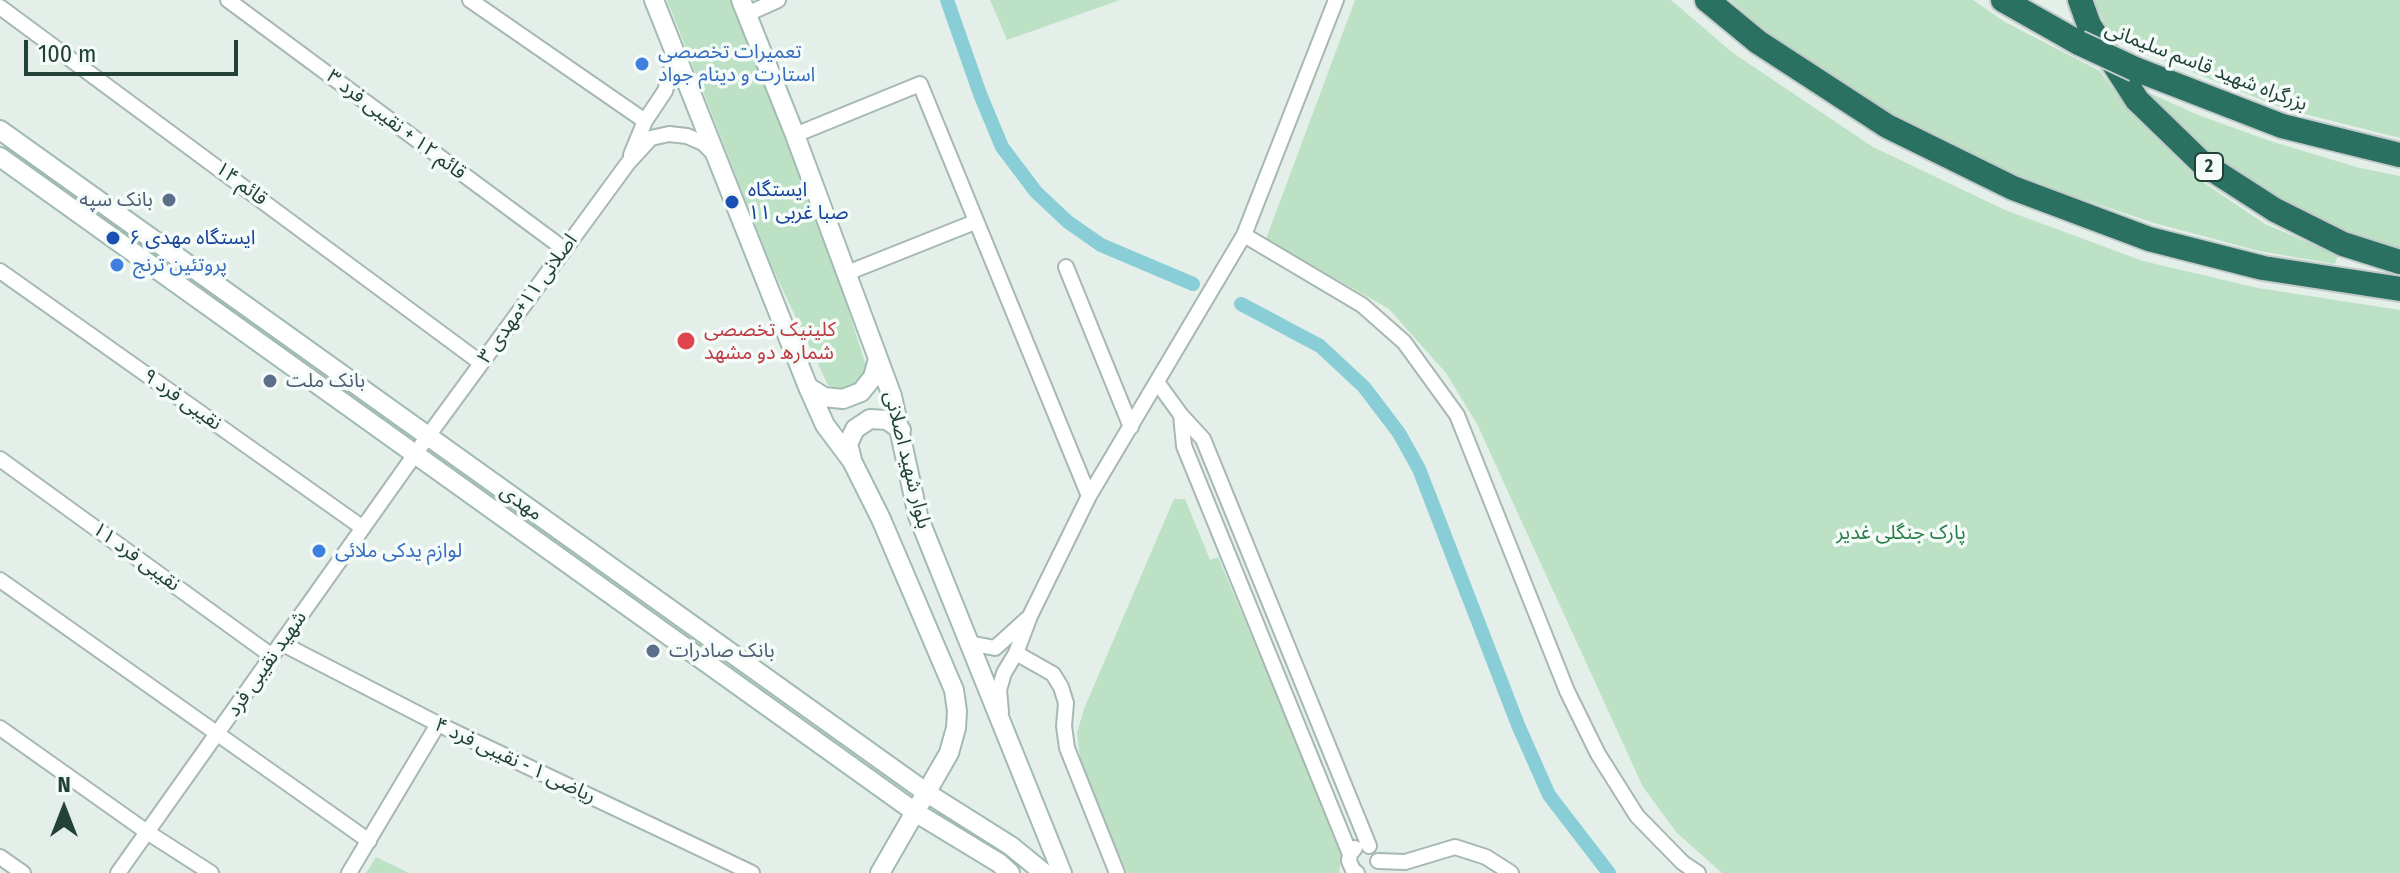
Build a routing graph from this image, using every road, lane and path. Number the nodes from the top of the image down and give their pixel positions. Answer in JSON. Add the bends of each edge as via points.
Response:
{"nodes":[{"id":1,"x":228,"y":0,"type":"edge"},
{"id":2,"x":470,"y":0,"type":"edge"},
{"id":3,"x":654,"y":0,"type":"edge"},
{"id":4,"x":778,"y":0,"type":"edge"},
{"id":5,"x":1336,"y":0,"type":"edge"},
{"id":6,"x":1707,"y":0,"type":"edge"},
{"id":7,"x":2003,"y":0,"type":"edge"},
{"id":8,"x":2080,"y":0,"type":"edge"},
{"id":9,"x":0,"y":7,"type":"edge"},
{"id":10,"x":744,"y":7,"type":"edge"},
{"id":11,"x":675,"y":56,"type":"junction"},
{"id":12,"x":645,"y":121,"type":"junction"},
{"id":13,"x":0,"y":130,"type":"edge"},
{"id":14,"x":795,"y":135,"type":"junction"},
{"id":15,"x":714,"y":154,"type":"junction"},
{"id":16,"x":2400,"y":155,"type":"edge"},
{"id":17,"x":0,"y":157,"type":"edge"},
{"id":18,"x":628,"y":163,"type":"junction"},
{"id":19,"x":975,"y":222,"type":"junction"},
{"id":20,"x":1244,"y":235,"type":"junction"},
{"id":21,"x":564,"y":249,"type":"junction"},
{"id":22,"x":2400,"y":262,"type":"edge"},
{"id":23,"x":1066,"y":267,"type":"dead end"},
{"id":24,"x":0,"y":271,"type":"edge"},
{"id":25,"x":847,"y":273,"type":"junction"},
{"id":26,"x":2400,"y":289,"type":"edge"},
{"id":27,"x":878,"y":359,"type":"junction"},
{"id":28,"x":481,"y":363,"type":"junction"},
{"id":29,"x":1157,"y":382,"type":"junction"},
{"id":30,"x":808,"y":387,"type":"junction"},
{"id":31,"x":1181,"y":415,"type":"junction"},
{"id":32,"x":1131,"y":427,"type":"junction"},
{"id":33,"x":901,"y":430,"type":"junction"},
{"id":34,"x":428,"y":436,"type":"junction"},
{"id":35,"x":416,"y":454,"type":"junction"},
{"id":36,"x":0,"y":459,"type":"edge"},
{"id":37,"x":852,"y":461,"type":"junction"},
{"id":38,"x":1217,"y":473,"type":"junction"},
{"id":39,"x":1199,"y":481,"type":"junction"},
{"id":40,"x":1089,"y":496,"type":"junction"},
{"id":41,"x":1237,"y":523,"type":"junction"},
{"id":42,"x":363,"y":528,"type":"junction"},
{"id":43,"x":1219,"y":530,"type":"junction"},
{"id":44,"x":0,"y":580,"type":"edge"},
{"id":45,"x":1275,"y":615,"type":"junction"},
{"id":46,"x":1030,"y":616,"type":"junction"},
{"id":47,"x":1256,"y":623,"type":"junction"},
{"id":48,"x":969,"y":643,"type":"junction"},
{"id":49,"x":277,"y":650,"type":"junction"},
{"id":50,"x":1016,"y":653,"type":"junction"},
{"id":51,"x":1001,"y":722,"type":"junction"},
{"id":52,"x":438,"y":724,"type":"junction"},
{"id":53,"x":0,"y":728,"type":"edge"},
{"id":54,"x":217,"y":734,"type":"junction"},
{"id":55,"x":1326,"y":740,"type":"junction"},
{"id":56,"x":1307,"y":747,"type":"junction"},
{"id":57,"x":927,"y":793,"type":"junction"},
{"id":58,"x":915,"y":812,"type":"junction"},
{"id":59,"x":147,"y":832,"type":"junction"},
{"id":60,"x":369,"y":841,"type":"junction"},
{"id":61,"x":1369,"y":846,"type":"junction"},
{"id":62,"x":1350,"y":854,"type":"junction"},
{"id":63,"x":0,"y":857,"type":"edge"},
{"id":64,"x":1374,"y":867,"type":"edge"},
{"id":65,"x":1354,"y":872,"type":"edge"},
{"id":66,"x":23,"y":873,"type":"edge"},
{"id":67,"x":118,"y":873,"type":"edge"},
{"id":68,"x":211,"y":873,"type":"edge"},
{"id":69,"x":349,"y":873,"type":"edge"},
{"id":70,"x":752,"y":873,"type":"edge"},
{"id":71,"x":880,"y":873,"type":"edge"},
{"id":72,"x":1010,"y":873,"type":"edge"},
{"id":73,"x":1044,"y":873,"type":"edge"},
{"id":74,"x":1062,"y":873,"type":"edge"},
{"id":75,"x":1117,"y":873,"type":"edge"},
{"id":76,"x":1511,"y":873,"type":"edge"},
{"id":77,"x":1698,"y":873,"type":"edge"}],
"edges":[{"from":1,"to":21,"type":"street","name":"قائم ۱۲ + نقیبی فرد ۳"},
{"from":2,"to":12,"type":"street"},
{"from":3,"to":11,"type":"main road","name":"بلوار شهید اصلانی"},
{"from":4,"to":10,"type":"street"},
{"from":5,"to":20,"type":"street"},
{"from":6,"to":26,"type":"highway","via":[[1758,42],[1887,126],[2013,188],[2164,243],[2263,268]]},
{"from":7,"to":16,"type":"highway","name":"بزرگراه شهید قاسم سلیمانی","bridge":true,"via":[[2135,69],[2282,126]]},
{"from":8,"to":22,"type":"highway","number":"2","via":[[2089,25],[2137,100],[2202,163],[2275,210],[2343,244]]},
{"from":9,"to":28,"type":"street","name":"قائم ۱۴"},
{"from":10,"to":14,"type":"main road","name":"بلوار شهید اصلانی"},
{"from":11,"to":12,"type":"street","via":[[665,91]]},
{"from":11,"to":15,"type":"main road","name":"بلوار شهید اصلانی"},
{"from":12,"to":18,"type":"street"},
{"from":13,"to":34,"type":"main road","name":"مهدی"},
{"from":14,"to":19,"type":"street","via":[[920,84]]},
{"from":14,"to":25,"type":"main road","name":"بلوار شهید اصلانی"},
{"from":15,"to":18,"type":"street","via":[[703,143],[669,134],[651,138]]},
{"from":15,"to":30,"type":"main road","name":"بلوار شهید اصلانی"},
{"from":17,"to":35,"type":"main road","name":"مهدی"},
{"from":18,"to":21,"type":"street","name":"اصلانی ۱۱+مهدی ۳"},
{"from":19,"to":25,"type":"street"},
{"from":19,"to":40,"type":"street"},
{"from":20,"to":29,"type":"street"},
{"from":20,"to":77,"type":"street","via":[[1362,305],[1404,342],[1457,415],[1567,691],[1598,754],[1637,816]]},
{"from":21,"to":28,"type":"street","name":"اصلانی ۱۱+مهدی ۳"},
{"from":23,"to":32,"type":"street"},
{"from":24,"to":42,"type":"street","name":"نقیبی فرد ۹"},
{"from":25,"to":27,"type":"main road","name":"بلوار شهید اصلانی"},
{"from":27,"to":30,"type":"main road","via":[[861,392],[843,399],[824,397]]},
{"from":27,"to":33,"type":"main road","name":"بلوار شهید اصلانی"},
{"from":28,"to":34,"type":"street","name":"اصلانی ۱۱+مهدی ۳"},
{"from":29,"to":31,"type":"street"},
{"from":29,"to":32,"type":"street"},
{"from":30,"to":37,"type":"main road","name":"بلوار شهید اصلانی","via":[[825,425]]},
{"from":31,"to":38,"type":"street","via":[[1203,439]]},
{"from":31,"to":39,"type":"street","via":[[1184,446]]},
{"from":32,"to":40,"type":"street"},
{"from":33,"to":37,"type":"main road","via":[[887,420],[870,419],[855,429],[848,444]]},
{"from":33,"to":48,"type":"main road","name":"بلوار شهید اصلانی","via":[[918,516]]},
{"from":34,"to":35,"type":"street","name":"اصلانی ۱۱+مهدی ۳"},
{"from":34,"to":57,"type":"main road","name":"مهدی"},
{"from":35,"to":42,"type":"street","name":"شهید نقیبی فرد"},
{"from":35,"to":58,"type":"main road","name":"مهدی"},
{"from":36,"to":49,"type":"street","name":"نقیبی فرد ۱۱"},
{"from":37,"to":57,"type":"main road","name":"بلوار شهید اصلانی","via":[[954,690],[956,728]]},
{"from":38,"to":39,"type":"street"},
{"from":38,"to":41,"type":"street"},
{"from":39,"to":43,"type":"street"},
{"from":40,"to":46,"type":"street"},
{"from":41,"to":43,"type":"street"},
{"from":41,"to":45,"type":"street"},
{"from":42,"to":49,"type":"street","name":"شهید نقیبی فرد"},
{"from":43,"to":47,"type":"street"},
{"from":44,"to":54,"type":"street"},
{"from":45,"to":47,"type":"street"},
{"from":45,"to":55,"type":"street"},
{"from":46,"to":48,"type":"street","via":[[995,648]]},
{"from":46,"to":50,"type":"street"},
{"from":47,"to":56,"type":"street"},
{"from":48,"to":51,"type":"main road","name":"بلوار شهید اصلانی"},
{"from":49,"to":52,"type":"street","name":"ریاضی ۱ - نقیبی فرد ۴"},
{"from":49,"to":54,"type":"street","name":"شهید نقیبی فرد"},
{"from":50,"to":51,"type":"street","via":[[999,690]]},
{"from":50,"to":75,"type":"street","via":[[1053,674],[1061,687],[1067,748]]},
{"from":51,"to":74,"type":"main road","name":"بلوار شهید اصلانی"},
{"from":52,"to":60,"type":"street"},
{"from":52,"to":70,"type":"street","name":"ریاضی ۱ - نقیبی فرد ۴"},
{"from":53,"to":59,"type":"street"},
{"from":54,"to":59,"type":"street","name":"شهید نقیبی فرد"},
{"from":54,"to":60,"type":"street"},
{"from":55,"to":56,"type":"street"},
{"from":55,"to":61,"type":"street"},
{"from":56,"to":62,"type":"street"},
{"from":57,"to":58,"type":"main road","name":"بلوار شهید اصلانی"},
{"from":57,"to":73,"type":"main road","name":"مهدی"},
{"from":58,"to":71,"type":"main road","name":"بلوار شهید اصلانی"},
{"from":58,"to":72,"type":"main road","name":"مهدی"},
{"from":59,"to":67,"type":"street","name":"شهید نقیبی فرد"},
{"from":59,"to":68,"type":"street"},
{"from":60,"to":69,"type":"street"},
{"from":61,"to":62,"type":"street"},
{"from":61,"to":64,"type":"street","via":[[1375,852]]},
{"from":62,"to":65,"type":"street"},
{"from":63,"to":66,"type":"street"},
{"from":64,"to":76,"type":"street","via":[[1455,847]]}]}
